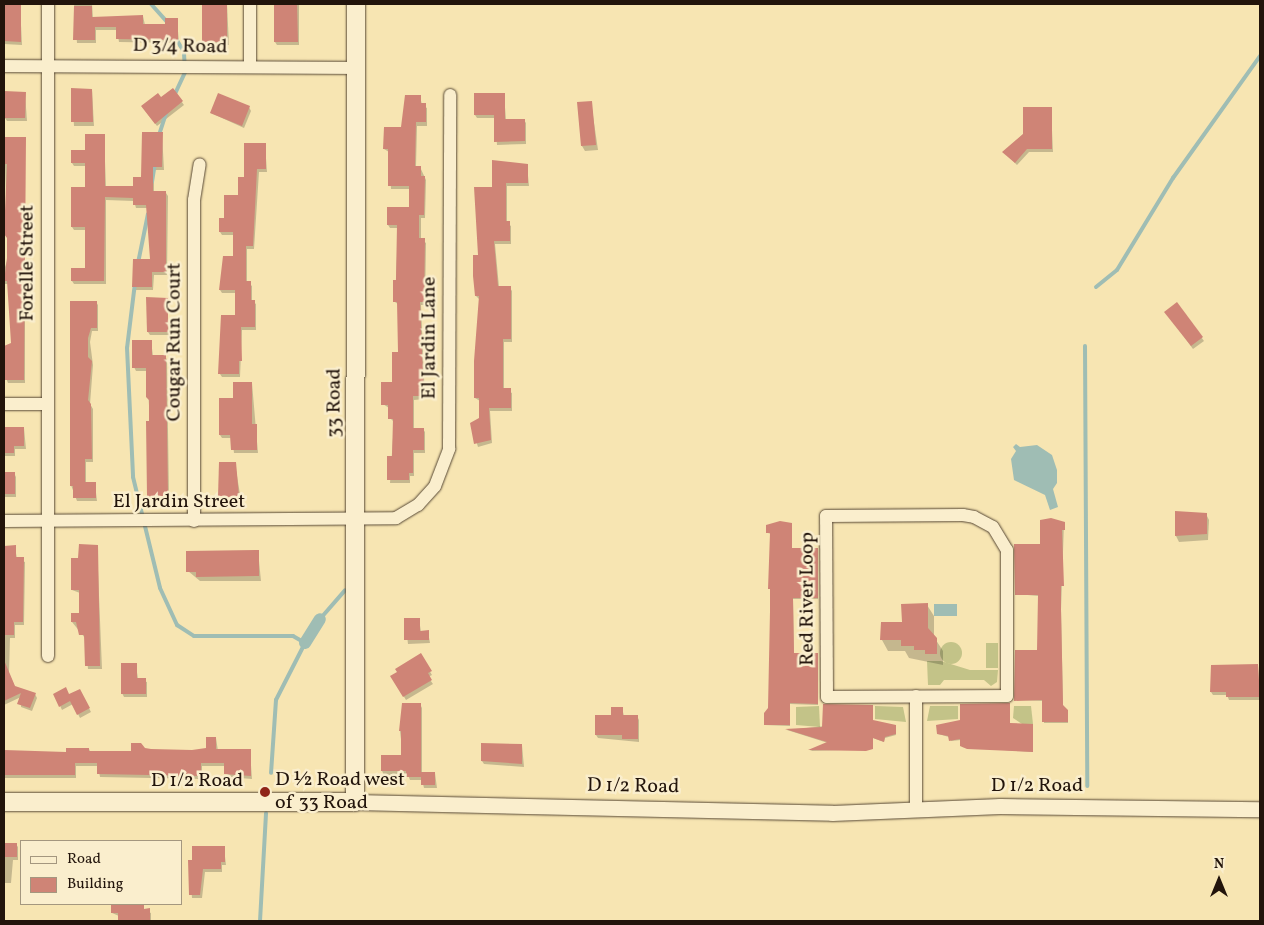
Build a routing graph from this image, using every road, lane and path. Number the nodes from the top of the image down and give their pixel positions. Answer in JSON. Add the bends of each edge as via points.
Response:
{"nodes":[{"id":1,"x":48,"y":4,"type":"edge"},
{"id":2,"x":250,"y":4,"type":"edge"},
{"id":3,"x":356,"y":4,"type":"edge"},
{"id":4,"x":4,"y":66,"type":"edge"},
{"id":5,"x":47,"y":66,"type":"junction"},
{"id":6,"x":250,"y":67,"type":"junction"},
{"id":7,"x":357,"y":68,"type":"junction"},
{"id":8,"x":450,"y":95,"type":"dead end"},
{"id":9,"x":200,"y":164,"type":"dead end"},
{"id":10,"x":4,"y":404,"type":"edge"},
{"id":11,"x":48,"y":404,"type":"junction"},
{"id":12,"x":355,"y":519,"type":"junction"},
{"id":13,"x":4,"y":521,"type":"edge"},
{"id":14,"x":194,"y":521,"type":"junction"},
{"id":15,"x":47,"y":522,"type":"junction"},
{"id":16,"x":48,"y":656,"type":"dead end"},
{"id":17,"x":916,"y":696,"type":"junction"},
{"id":18,"x":4,"y":802,"type":"edge"},
{"id":19,"x":355,"y":802,"type":"junction"},
{"id":20,"x":916,"y":809,"type":"junction"},
{"id":21,"x":1260,"y":809,"type":"edge"}],
"edges":[{"from":1,"to":5,"type":"street","name":"Forelle Street"},
{"from":2,"to":6,"type":"street"},
{"from":3,"to":7,"type":"main road","name":"33 Road"},
{"from":4,"to":5,"type":"street","name":"D 3/4 Road"},
{"from":5,"to":6,"type":"street","name":"D 3/4 Road"},
{"from":5,"to":11,"type":"street","name":"Forelle Street"},
{"from":6,"to":7,"type":"street","name":"D 3/4 Road"},
{"from":7,"to":12,"type":"main road","name":"33 Road"},
{"from":8,"to":12,"type":"street","name":"El Jardin Lane","via":[[446,462],[427,496],[407,513],[396,518]]},
{"from":9,"to":14,"type":"street","name":"Cougar Run Court","via":[[194,200]]},
{"from":10,"to":11,"type":"street"},
{"from":11,"to":15,"type":"street","name":"Forelle Street"},
{"from":12,"to":14,"type":"street","name":"El Jardin Street"},
{"from":12,"to":19,"type":"main road","name":"33 Road"},
{"from":13,"to":15,"type":"street","name":"El Jardin Street"},
{"from":14,"to":15,"type":"street","name":"El Jardin Street"},
{"from":15,"to":16,"type":"street","name":"Forelle Street"},
{"from":17,"to":17,"type":"street","name":"Red River Loop","via":[[1007,696],[1004,542],[993,527],[974,516],[826,516],[827,697]]},
{"from":17,"to":20,"type":"street"},
{"from":18,"to":19,"type":"main road","name":"D 1/2 Road"},
{"from":19,"to":20,"type":"street","name":"D 1/2 Road","via":[[832,813]]},
{"from":20,"to":21,"type":"street","name":"D 1/2 Road","via":[[1000,806]]}]}
